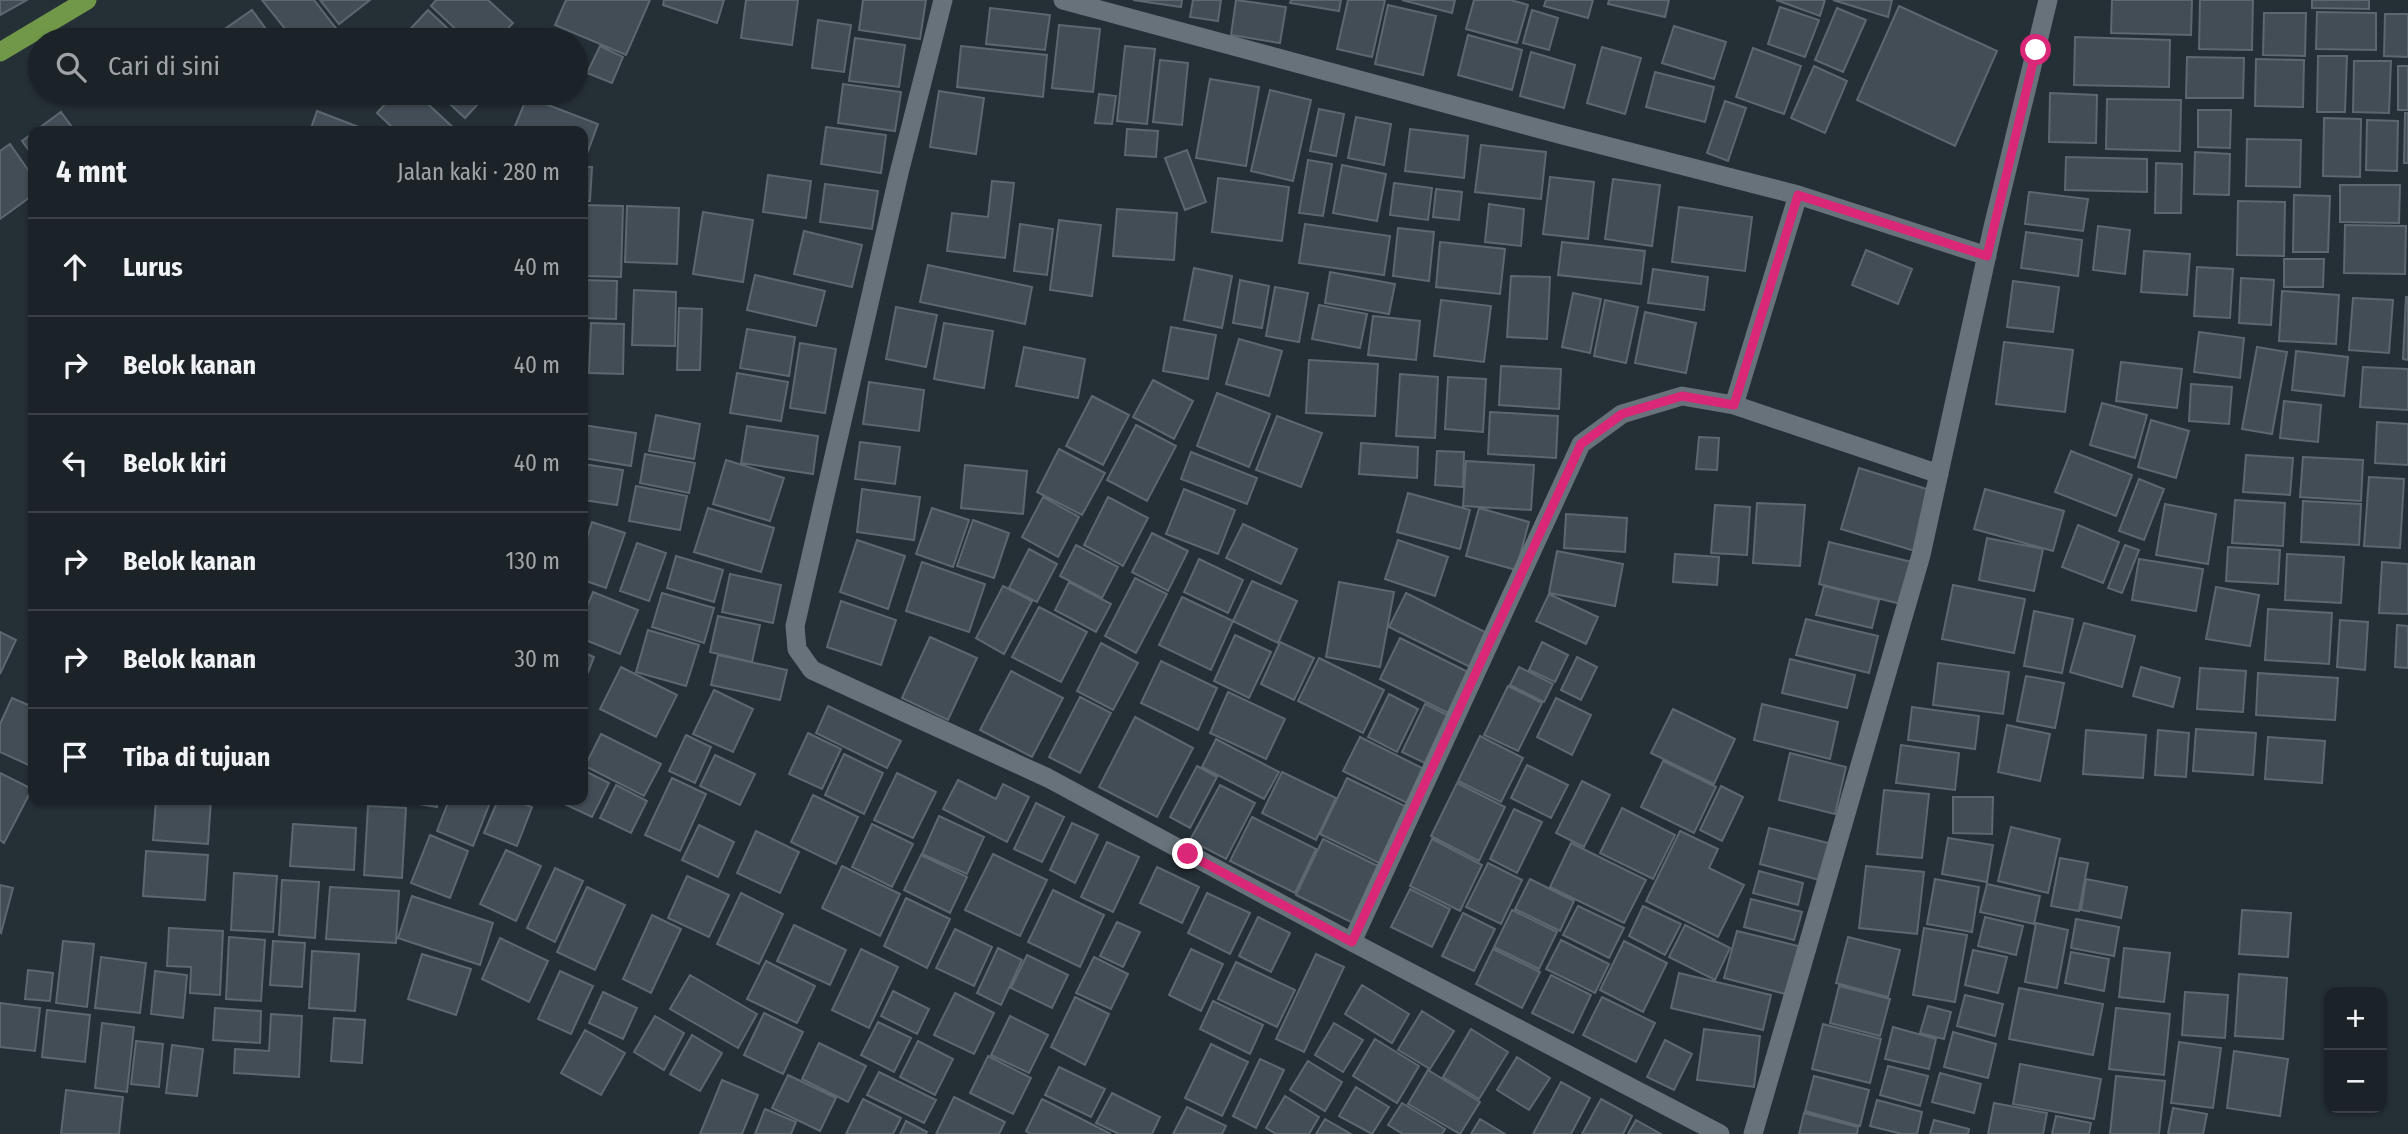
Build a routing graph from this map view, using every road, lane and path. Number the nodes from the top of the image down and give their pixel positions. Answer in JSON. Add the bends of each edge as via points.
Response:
{"nodes":[{"id":1,"x":943,"y":0,"type":"edge"},
{"id":2,"x":1063,"y":0,"type":"edge"},
{"id":3,"x":2048,"y":0,"type":"edge"},
{"id":4,"x":82,"y":1,"type":"edge"},
{"id":5,"x":39,"y":28,"type":"edge"},
{"id":6,"x":28,"y":35,"type":"edge"},
{"id":7,"x":0,"y":52,"type":"edge"},
{"id":8,"x":1798,"y":195,"type":"junction"},
{"id":9,"x":1987,"y":256,"type":"junction"},
{"id":10,"x":1734,"y":405,"type":"junction"},
{"id":11,"x":1939,"y":474,"type":"junction"},
{"id":12,"x":1352,"y":942,"type":"junction"},
{"id":13,"x":1720,"y":1134,"type":"edge"},
{"id":14,"x":1753,"y":1134,"type":"edge"}],
"edges":[{"from":1,"to":12,"type":"street","via":[[794,626],[797,649],[812,670],[1048,778]]},
{"from":2,"to":8,"type":"street"},
{"from":3,"to":9,"type":"street"},
{"from":4,"to":5,"type":"main road"},
{"from":6,"to":7,"type":"main road"},
{"from":8,"to":9,"type":"street"},
{"from":8,"to":10,"type":"street"},
{"from":9,"to":11,"type":"street"},
{"from":10,"to":11,"type":"street"},
{"from":10,"to":12,"type":"street","via":[[1682,396],[1622,414],[1581,444]]},
{"from":11,"to":14,"type":"street","via":[[1921,555]]},
{"from":12,"to":13,"type":"street"}]}
